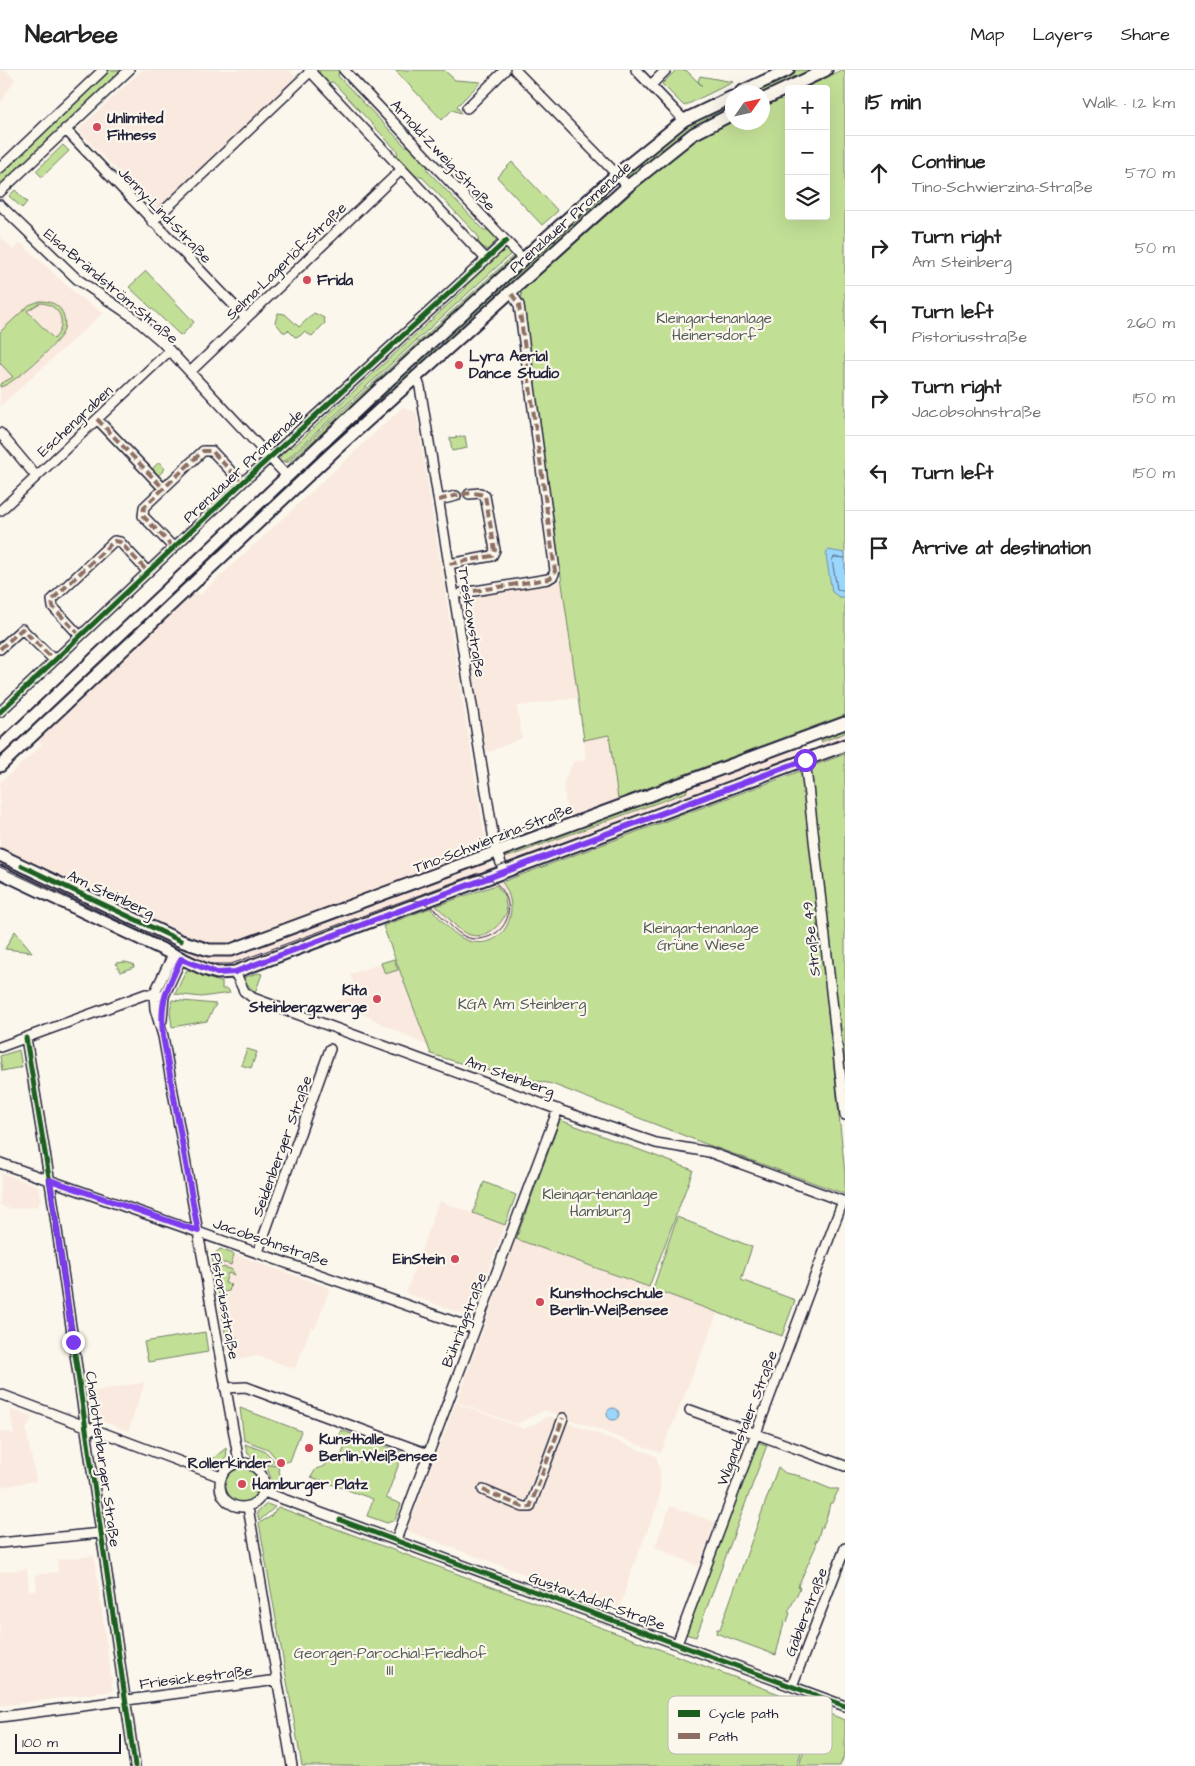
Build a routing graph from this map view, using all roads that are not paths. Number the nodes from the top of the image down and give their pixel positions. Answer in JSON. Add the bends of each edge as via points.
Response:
{"nodes":[{"id":1,"x":103,"y":70,"type":"edge"},
{"id":2,"x":129,"y":70,"type":"edge"},
{"id":3,"x":344,"y":70,"type":"edge"},
{"id":4,"x":505,"y":70,"type":"edge"},
{"id":5,"x":515,"y":70,"type":"edge"},
{"id":6,"x":636,"y":70,"type":"edge"},
{"id":7,"x":666,"y":70,"type":"edge"},
{"id":8,"x":788,"y":70,"type":"edge"},
{"id":9,"x":826,"y":70,"type":"edge"},
{"id":10,"x":311,"y":71,"type":"edge"},
{"id":11,"x":650,"y":85,"type":"junction"},
{"id":12,"x":756,"y":85,"type":"edge"},
{"id":13,"x":770,"y":96,"type":"edge"},
{"id":14,"x":725,"y":100,"type":"edge"},
{"id":15,"x":467,"y":108,"type":"dead end"},
{"id":16,"x":725,"y":118,"type":"edge"},
{"id":17,"x":684,"y":120,"type":"junction"},
{"id":18,"x":65,"y":129,"type":"junction"},
{"id":19,"x":0,"y":168,"type":"edge"},
{"id":20,"x":402,"y":169,"type":"junction"},
{"id":21,"x":617,"y":174,"type":"junction"},
{"id":22,"x":628,"y":186,"type":"junction"},
{"id":23,"x":0,"y":192,"type":"edge"},
{"id":24,"x":0,"y":205,"type":"edge"},
{"id":25,"x":152,"y":222,"type":"junction"},
{"id":26,"x":506,"y":241,"type":"junction"},
{"id":27,"x":486,"y":259,"type":"junction"},
{"id":28,"x":523,"y":259,"type":"junction"},
{"id":29,"x":510,"y":291,"type":"junction"},
{"id":30,"x":246,"y":318,"type":"junction"},
{"id":31,"x":169,"y":351,"type":"junction"},
{"id":32,"x":190,"y":372,"type":"junction"},
{"id":33,"x":416,"y":376,"type":"junction"},
{"id":34,"x":97,"y":419,"type":"junction"},
{"id":35,"x":0,"y":433,"type":"edge"},
{"id":36,"x":269,"y":458,"type":"junction"},
{"id":37,"x":286,"y":475,"type":"junction"},
{"id":38,"x":36,"y":476,"type":"junction"},
{"id":39,"x":242,"y":483,"type":"junction"},
{"id":40,"x":163,"y":488,"type":"junction"},
{"id":41,"x":469,"y":494,"type":"dead end"},
{"id":42,"x":456,"y":496,"type":"dead end"},
{"id":43,"x":438,"y":500,"type":"junction"},
{"id":44,"x":0,"y":511,"type":"edge"},
{"id":45,"x":173,"y":547,"type":"junction"},
{"id":46,"x":449,"y":564,"type":"junction"},
{"id":47,"x":147,"y":572,"type":"junction"},
{"id":48,"x":462,"y":593,"type":"dead end"},
{"id":49,"x":80,"y":636,"type":"junction"},
{"id":50,"x":0,"y":649,"type":"edge"},
{"id":51,"x":54,"y":660,"type":"junction"},
{"id":52,"x":45,"y":704,"type":"junction"},
{"id":53,"x":0,"y":712,"type":"edge"},
{"id":54,"x":55,"y":714,"type":"junction"},
{"id":55,"x":845,"y":723,"type":"edge"},
{"id":56,"x":813,"y":735,"type":"junction"},
{"id":57,"x":845,"y":745,"type":"edge"},
{"id":58,"x":0,"y":748,"type":"edge"},
{"id":59,"x":819,"y":754,"type":"junction"},
{"id":60,"x":805,"y":760,"type":"junction"},
{"id":61,"x":0,"y":766,"type":"edge"},
{"id":62,"x":497,"y":852,"type":"junction"},
{"id":63,"x":0,"y":855,"type":"edge"},
{"id":64,"x":0,"y":872,"type":"edge"},
{"id":65,"x":504,"y":872,"type":"junction"},
{"id":66,"x":178,"y":951,"type":"junction"},
{"id":67,"x":235,"y":972,"type":"junction"},
{"id":68,"x":154,"y":994,"type":"junction"},
{"id":69,"x":164,"y":996,"type":"junction"},
{"id":70,"x":163,"y":1036,"type":"junction"},
{"id":71,"x":26,"y":1038,"type":"junction"},
{"id":72,"x":0,"y":1047,"type":"edge"},
{"id":73,"x":330,"y":1049,"type":"dead end"},
{"id":74,"x":558,"y":1109,"type":"junction"},
{"id":75,"x":845,"y":1115,"type":"edge"},
{"id":76,"x":0,"y":1162,"type":"edge"},
{"id":77,"x":50,"y":1180,"type":"junction"},
{"id":78,"x":844,"y":1202,"type":"edge"},
{"id":79,"x":198,"y":1231,"type":"junction"},
{"id":80,"x":258,"y":1252,"type":"junction"},
{"id":81,"x":476,"y":1329,"type":"junction"},
{"id":82,"x":225,"y":1388,"type":"junction"},
{"id":83,"x":0,"y":1394,"type":"edge"},
{"id":84,"x":690,"y":1410,"type":"dead end"},
{"id":85,"x":563,"y":1418,"type":"dead end"},
{"id":86,"x":85,"y":1426,"type":"junction"},
{"id":87,"x":756,"y":1434,"type":"junction"},
{"id":88,"x":428,"y":1454,"type":"junction"},
{"id":89,"x":239,"y":1462,"type":"junction"},
{"id":90,"x":845,"y":1466,"type":"edge"},
{"id":91,"x":221,"y":1477,"type":"junction"},
{"id":92,"x":483,"y":1490,"type":"dead end"},
{"id":93,"x":264,"y":1492,"type":"junction"},
{"id":94,"x":248,"y":1507,"type":"junction"},
{"id":95,"x":101,"y":1533,"type":"junction"},
{"id":96,"x":396,"y":1540,"type":"junction"},
{"id":97,"x":0,"y":1543,"type":"edge"},
{"id":98,"x":845,"y":1548,"type":"edge"},
{"id":99,"x":841,"y":1573,"type":"edge"},
{"id":100,"x":677,"y":1644,"type":"junction"},
{"id":101,"x":277,"y":1680,"type":"junction"},
{"id":102,"x":792,"y":1686,"type":"junction"},
{"id":103,"x":818,"y":1696,"type":"edge"},
{"id":104,"x":126,"y":1700,"type":"junction"},
{"id":105,"x":832,"y":1701,"type":"edge"},
{"id":106,"x":845,"y":1706,"type":"edge"},
{"id":107,"x":0,"y":1717,"type":"edge"},
{"id":108,"x":135,"y":1766,"type":"edge"},
{"id":109,"x":292,"y":1766,"type":"edge"}],
"edges":[{"from":1,"to":19,"type":"street"},
{"from":2,"to":18,"type":"street"},
{"from":3,"to":26,"type":"street","name":"Arnold-Zweig-Straße"},
{"from":4,"to":15,"type":"street"},
{"from":5,"to":21,"type":"street"},
{"from":6,"to":11,"type":"street"},
{"from":7,"to":11,"type":"street"},
{"from":8,"to":12,"type":"main road"},
{"from":9,"to":13,"type":"main road"},
{"from":10,"to":20,"type":"street"},
{"from":10,"to":25,"type":"street"},
{"from":11,"to":17,"type":"street"},
{"from":14,"to":17,"type":"main road","name":"Prenzlauer Promenade"},
{"from":16,"to":22,"type":"main road","name":"Prenzlauer Promenade","via":[[684,140]]},
{"from":17,"to":21,"type":"main road","name":"Prenzlauer Promenade"},
{"from":18,"to":23,"type":"street"},
{"from":18,"to":25,"type":"street","name":"Jenny-Lind-Straße"},
{"from":20,"to":27,"type":"street"},
{"from":20,"to":30,"type":"street","name":"Selma-Lagerlöf-Straße"},
{"from":21,"to":22,"type":"street"},
{"from":21,"to":28,"type":"main road","name":"Prenzlauer Promenade"},
{"from":22,"to":29,"type":"main road","name":"Prenzlauer Promenade"},
{"from":24,"to":31,"type":"street","name":"Elsa-Brändström-Straße","via":[[77,278],[133,317]]},
{"from":25,"to":30,"type":"street","name":"Jenny-Lind-Straße"},
{"from":26,"to":27,"type":"street","name":"Prenzlauer Promenade"},
{"from":26,"to":28,"type":"street","name":"Arnold-Zweig-Straße"},
{"from":27,"to":36,"type":"street","name":"Prenzlauer Promenade"},
{"from":28,"to":37,"type":"main road","name":"Prenzlauer Promenade"},
{"from":29,"to":33,"type":"main road","name":"Prenzlauer Promenade"},
{"from":29,"to":48,"type":"street","via":[[519,305],[555,571],[548,580]]},
{"from":30,"to":32,"type":"street","name":"Selma-Lagerlöf-Straße"},
{"from":31,"to":32,"type":"street","name":"Elsa-Brändström-Straße"},
{"from":31,"to":34,"type":"street","name":"Eschengraben"},
{"from":32,"to":36,"type":"street","name":"Elsa-Brändström-Straße"},
{"from":33,"to":43,"type":"street","name":"Treskowstraße"},
{"from":33,"to":54,"type":"main road","name":"Prenzlauer Promenade"},
{"from":34,"to":38,"type":"street","name":"Eschengraben"},
{"from":34,"to":40,"type":"street"},
{"from":35,"to":38,"type":"street"},
{"from":36,"to":37,"type":"street","name":"Elsa-Brändström-Straße"},
{"from":36,"to":39,"type":"street","name":"Prenzlauer Promenade"},
{"from":37,"to":52,"type":"main road","name":"Prenzlauer Promenade"},
{"from":38,"to":44,"type":"street","name":"Eschengraben"},
{"from":39,"to":40,"type":"street","name":"Prenzlauer Promenade","via":[[212,451],[203,450]]},
{"from":39,"to":45,"type":"street","name":"Prenzlauer Promenade"},
{"from":40,"to":45,"type":"street","name":"Prenzlauer Promenade","via":[[144,507],[143,516]]},
{"from":41,"to":46,"type":"street","via":[[485,496],[495,550],[492,556]]},
{"from":42,"to":43,"type":"street"},
{"from":43,"to":46,"type":"street","name":"Treskowstraße"},
{"from":45,"to":47,"type":"street","name":"Prenzlauer Promenade"},
{"from":46,"to":62,"type":"street","name":"Treskowstraße"},
{"from":47,"to":49,"type":"street","name":"Prenzlauer Promenade"},
{"from":47,"to":49,"type":"street","via":[[120,542],[114,542],[58,594],[52,600],[53,607]]},
{"from":49,"to":51,"type":"street","name":"Prenzlauer Promenade"},
{"from":50,"to":51,"type":"street","via":[[22,629]]},
{"from":51,"to":53,"type":"street","name":"Prenzlauer Promenade"},
{"from":52,"to":54,"type":"main road"},
{"from":52,"to":58,"type":"main road","name":"Prenzlauer Promenade"},
{"from":54,"to":61,"type":"main road","name":"Prenzlauer Promenade"},
{"from":55,"to":56,"type":"main road","name":"Tino-Schwierzina-Straße"},
{"from":56,"to":59,"type":"main road"},
{"from":56,"to":62,"type":"main road","name":"Tino-Schwierzina-Straße"},
{"from":57,"to":59,"type":"main road"},
{"from":59,"to":60,"type":"main road"},
{"from":60,"to":65,"type":"main road"},
{"from":60,"to":75,"type":"street","name":"Straße 49"},
{"from":62,"to":65,"type":"street","name":"Treskowstraße"},
{"from":62,"to":66,"type":"main road","name":"Tino-Schwierzina-Straße","via":[[239,948]]},
{"from":63,"to":66,"type":"main road","name":"Am Steinberg"},
{"from":64,"to":66,"type":"main road","name":"Am Steinberg"},
{"from":65,"to":67,"type":"main road"},
{"from":66,"to":67,"type":"main road","name":"Am Steinberg","via":[[217,973]]},
{"from":66,"to":68,"type":"street"},
{"from":66,"to":69,"type":"street","name":"Pistoriusstraße"},
{"from":67,"to":74,"type":"street","name":"Am Steinberg","via":[[244,992],[253,998]]},
{"from":68,"to":69,"type":"street"},
{"from":68,"to":70,"type":"street","name":"Pistoriusstraße"},
{"from":68,"to":71,"type":"street","via":[[146,994]]},
{"from":69,"to":70,"type":"street","name":"Pistoriusstraße","via":[[161,1011]]},
{"from":70,"to":79,"type":"street","name":"Pistoriusstraße"},
{"from":71,"to":72,"type":"street"},
{"from":71,"to":77,"type":"street","name":"Charlottenburger Straße"},
{"from":73,"to":80,"type":"street","name":"Seidenberger Straße"},
{"from":74,"to":78,"type":"street","name":"Am Steinberg","via":[[656,1143],[709,1152]]},
{"from":74,"to":81,"type":"street","name":"Bühringstraße"},
{"from":76,"to":77,"type":"street","name":"Jacobsohnstraße"},
{"from":77,"to":79,"type":"street","name":"Jacobsohnstraße"},
{"from":77,"to":86,"type":"street","name":"Charlottenburger Straße"},
{"from":78,"to":87,"type":"street","name":"Wigandstaler Straße"},
{"from":79,"to":80,"type":"street","name":"Jacobsohnstraße"},
{"from":79,"to":82,"type":"street","name":"Pistoriusstraße"},
{"from":80,"to":81,"type":"street","name":"Jacobsohnstraße"},
{"from":81,"to":88,"type":"street","name":"Bühringstraße"},
{"from":82,"to":88,"type":"street","via":[[246,1387]]},
{"from":82,"to":89,"type":"street","name":"Pistoriusstraße"},
{"from":83,"to":86,"type":"street"},
{"from":84,"to":87,"type":"street"},
{"from":85,"to":92,"type":"street","via":[[530,1507]]},
{"from":86,"to":91,"type":"street"},
{"from":86,"to":95,"type":"street","name":"Charlottenburger Straße"},
{"from":87,"to":90,"type":"street"},
{"from":87,"to":100,"type":"street","name":"Wigandstaler Straße"},
{"from":88,"to":96,"type":"street","name":"Bühringstraße"},
{"from":89,"to":91,"type":"street","via":[[226,1469]]},
{"from":89,"to":93,"type":"street","via":[[259,1470],[265,1483]]},
{"from":91,"to":94,"type":"street","via":[[220,1489],[224,1498],[236,1506]]},
{"from":93,"to":94,"type":"street"},
{"from":93,"to":96,"type":"street","name":"Gustav-Adolf-Straße"},
{"from":94,"to":101,"type":"street"},
{"from":95,"to":97,"type":"street"},
{"from":95,"to":104,"type":"street","name":"Charlottenburger Straße"},
{"from":96,"to":100,"type":"street","name":"Gustav-Adolf-Straße"},
{"from":98,"to":99,"type":"street","name":"Gäblerstraße"},
{"from":99,"to":102,"type":"street","name":"Gäblerstraße"},
{"from":100,"to":102,"type":"street","name":"Gustav-Adolf-Straße"},
{"from":101,"to":104,"type":"street","name":"Friesickestraße"},
{"from":101,"to":109,"type":"street"},
{"from":102,"to":103,"type":"street","name":"Gustav-Adolf-Straße"},
{"from":104,"to":107,"type":"street","name":"Friesickestraße"},
{"from":104,"to":108,"type":"street","name":"Charlottenburger Straße"},
{"from":105,"to":106,"type":"street","name":"Gustav-Adolf-Straße"}]}
